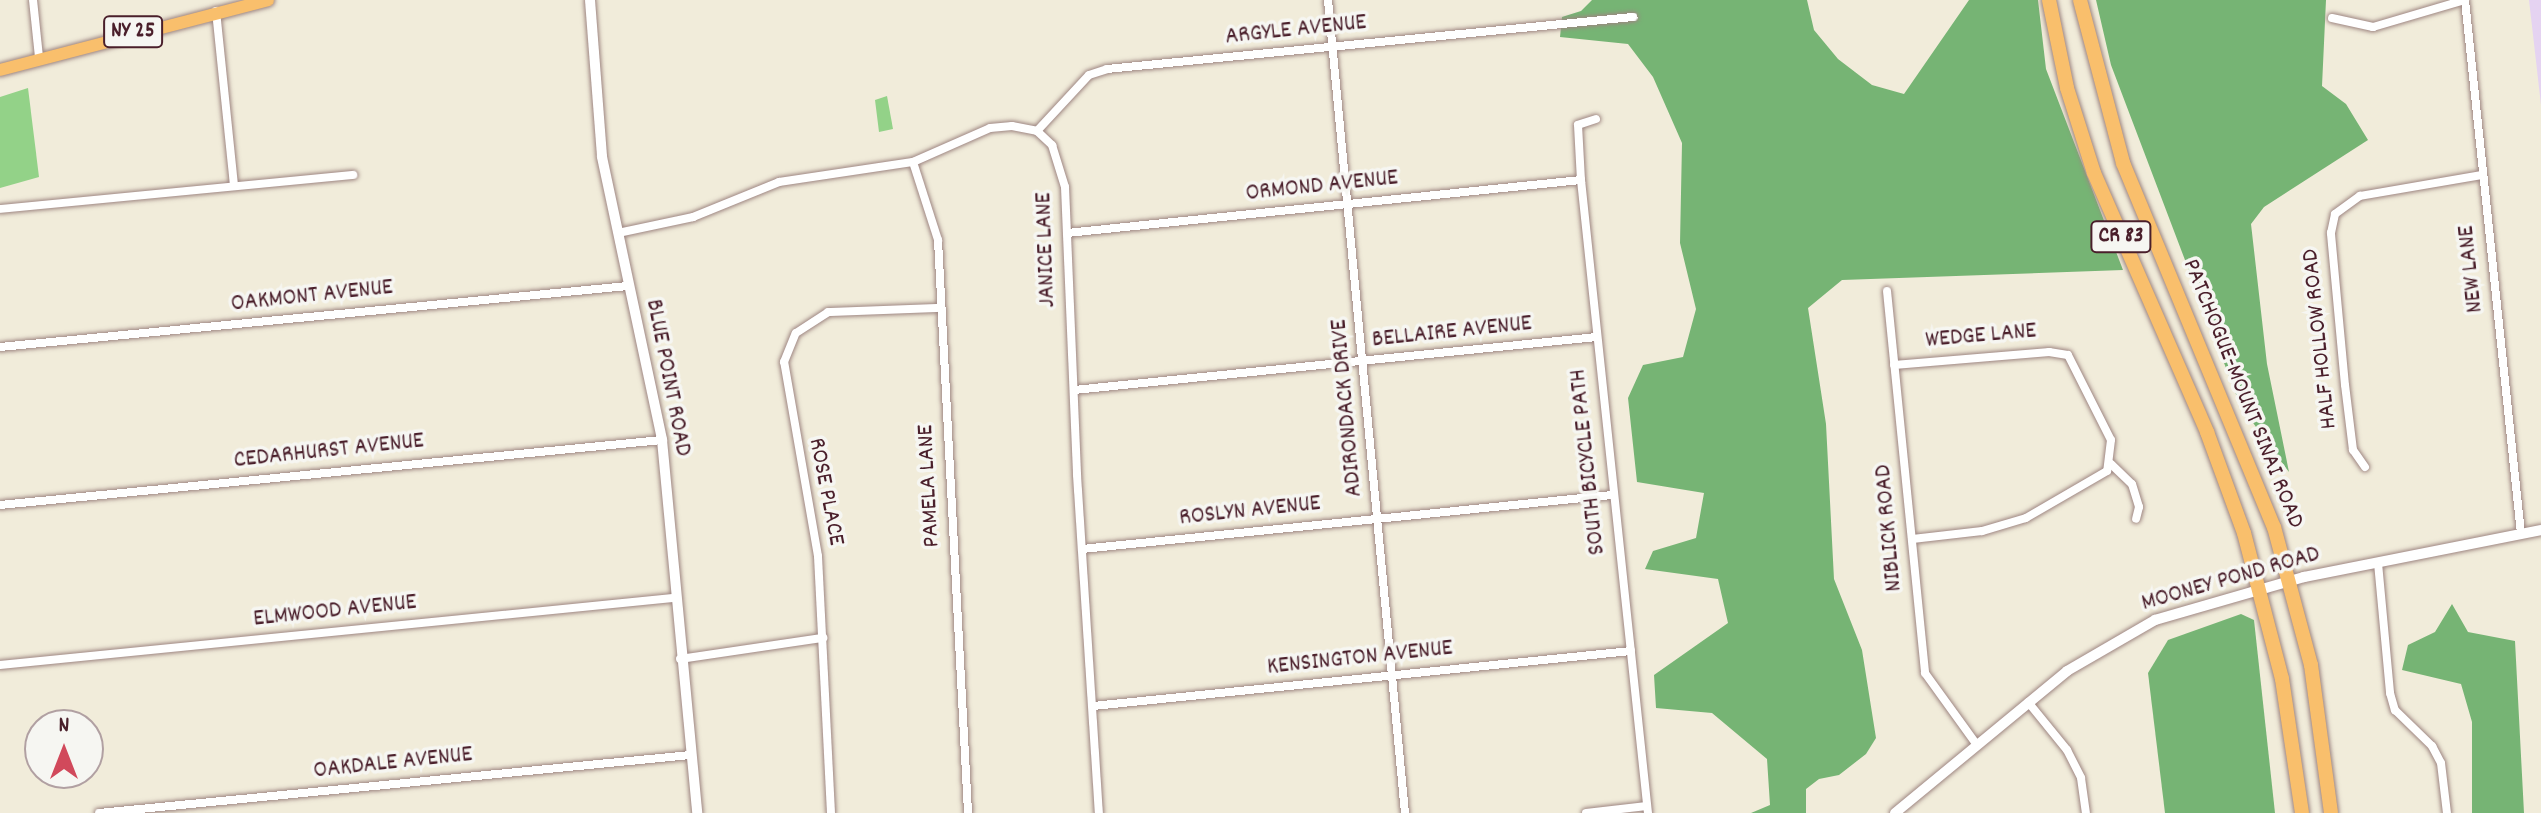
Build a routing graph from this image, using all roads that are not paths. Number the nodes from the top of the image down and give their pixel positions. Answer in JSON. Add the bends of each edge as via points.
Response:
{"nodes":[{"id":1,"x":33,"y":0,"type":"edge"},
{"id":2,"x":268,"y":0,"type":"edge"},
{"id":3,"x":590,"y":0,"type":"edge"},
{"id":4,"x":1328,"y":0,"type":"edge"},
{"id":5,"x":2049,"y":0,"type":"edge"},
{"id":6,"x":2080,"y":0,"type":"edge"},
{"id":7,"x":2465,"y":0,"type":"edge"},
{"id":8,"x":230,"y":4,"type":"edge"},
{"id":9,"x":216,"y":10,"type":"junction"},
{"id":10,"x":1633,"y":17,"type":"dead end"},
{"id":11,"x":2332,"y":18,"type":"dead end"},
{"id":12,"x":1332,"y":48,"type":"junction"},
{"id":13,"x":39,"y":57,"type":"junction"},
{"id":14,"x":0,"y":70,"type":"edge"},
{"id":15,"x":1596,"y":119,"type":"dead end"},
{"id":16,"x":1037,"y":131,"type":"junction"},
{"id":17,"x":913,"y":162,"type":"junction"},
{"id":18,"x":353,"y":175,"type":"dead end"},
{"id":19,"x":2482,"y":175,"type":"junction"},
{"id":20,"x":1581,"y":180,"type":"junction"},
{"id":21,"x":234,"y":185,"type":"junction"},
{"id":22,"x":1348,"y":204,"type":"junction"},
{"id":23,"x":0,"y":209,"type":"edge"},
{"id":24,"x":618,"y":233,"type":"junction"},
{"id":25,"x":1067,"y":233,"type":"junction"},
{"id":26,"x":628,"y":286,"type":"junction"},
{"id":27,"x":1887,"y":291,"type":"dead end"},
{"id":28,"x":939,"y":308,"type":"junction"},
{"id":29,"x":1597,"y":337,"type":"junction"},
{"id":30,"x":0,"y":347,"type":"edge"},
{"id":31,"x":1364,"y":363,"type":"junction"},
{"id":32,"x":1894,"y":365,"type":"junction"},
{"id":33,"x":1074,"y":390,"type":"junction"},
{"id":34,"x":662,"y":440,"type":"junction"},
{"id":35,"x":2111,"y":464,"type":"junction"},
{"id":36,"x":2365,"y":467,"type":"dead end"},
{"id":37,"x":1612,"y":495,"type":"junction"},
{"id":38,"x":0,"y":505,"type":"edge"},
{"id":39,"x":1378,"y":519,"type":"junction"},
{"id":40,"x":2136,"y":519,"type":"dead end"},
{"id":41,"x":2541,"y":530,"type":"edge"},
{"id":42,"x":2521,"y":534,"type":"junction"},
{"id":43,"x":1912,"y":539,"type":"junction"},
{"id":44,"x":1082,"y":549,"type":"junction"},
{"id":45,"x":2378,"y":563,"type":"junction"},
{"id":46,"x":2291,"y":582,"type":"junction"},
{"id":47,"x":2261,"y":589,"type":"junction"},
{"id":48,"x":673,"y":598,"type":"junction"},
{"id":49,"x":823,"y":638,"type":"junction"},
{"id":50,"x":1631,"y":651,"type":"junction"},
{"id":51,"x":679,"y":659,"type":"junction"},
{"id":52,"x":0,"y":665,"type":"edge"},
{"id":53,"x":1394,"y":676,"type":"junction"},
{"id":54,"x":2028,"y":702,"type":"junction"},
{"id":55,"x":1093,"y":706,"type":"junction"},
{"id":56,"x":1977,"y":745,"type":"junction"},
{"id":57,"x":691,"y":755,"type":"junction"},
{"id":58,"x":1647,"y":810,"type":"edge"},
{"id":59,"x":99,"y":813,"type":"edge"},
{"id":60,"x":697,"y":813,"type":"edge"},
{"id":61,"x":831,"y":813,"type":"edge"},
{"id":62,"x":968,"y":813,"type":"edge"},
{"id":63,"x":1099,"y":813,"type":"edge"},
{"id":64,"x":1405,"y":813,"type":"edge"},
{"id":65,"x":1586,"y":813,"type":"edge"},
{"id":66,"x":1895,"y":813,"type":"edge"},
{"id":67,"x":2086,"y":813,"type":"edge"},
{"id":68,"x":2302,"y":813,"type":"edge"},
{"id":69,"x":2331,"y":813,"type":"edge"},
{"id":70,"x":2447,"y":813,"type":"edge"}],
"edges":[{"from":1,"to":13,"type":"street"},
{"from":2,"to":8,"type":"main road","number":"NY 25"},
{"from":3,"to":24,"type":"street","name":"BLUE POINT ROAD","via":[[602,157]]},
{"from":4,"to":12,"type":"street","name":"ADIRONDACK DRIVE"},
{"from":5,"to":47,"type":"highway","name":"PATCHOGUE-MOUNT SINAI ROAD","number":"CR 83","via":[[2090,162],[2220,465]]},
{"from":6,"to":46,"type":"highway","name":"PATCHOGUE-MOUNT SINAI ROAD","number":"CR 83","via":[[2123,163],[2250,458]]},
{"from":7,"to":11,"type":"street","via":[[2373,27]]},
{"from":7,"to":19,"type":"street","name":"NEW LANE"},
{"from":8,"to":9,"type":"main road","number":"NY 25"},
{"from":9,"to":13,"type":"main road","number":"NY 25"},
{"from":9,"to":21,"type":"street"},
{"from":10,"to":12,"type":"street","name":"ARGYLE AVENUE"},
{"from":12,"to":16,"type":"street","name":"ARGYLE AVENUE","via":[[1107,69],[1089,75]]},
{"from":12,"to":22,"type":"street","name":"ADIRONDACK DRIVE"},
{"from":13,"to":14,"type":"main road","number":"NY 25"},
{"from":15,"to":20,"type":"street","name":"SOUTH BICYCLE PATH","via":[[1578,125]]},
{"from":16,"to":17,"type":"street","via":[[990,128]]},
{"from":16,"to":25,"type":"street","name":"JANICE LANE","via":[[1062,165]]},
{"from":17,"to":24,"type":"street","via":[[779,182],[693,217]]},
{"from":17,"to":28,"type":"street","name":"PAMELA LANE","via":[[934,216]]},
{"from":18,"to":21,"type":"street"},
{"from":19,"to":36,"type":"street","name":"HALF HOLLOW ROAD","via":[[2360,196],[2335,214],[2331,233],[2345,385],[2353,450]]},
{"from":19,"to":42,"type":"street","name":"NEW LANE"},
{"from":20,"to":22,"type":"street","name":"ORMOND AVENUE"},
{"from":20,"to":29,"type":"street","name":"SOUTH BICYCLE PATH"},
{"from":21,"to":23,"type":"street"},
{"from":22,"to":25,"type":"street","name":"ORMOND AVENUE"},
{"from":22,"to":31,"type":"street","name":"ADIRONDACK DRIVE"},
{"from":24,"to":26,"type":"street","name":"BLUE POINT ROAD"},
{"from":25,"to":33,"type":"street","name":"JANICE LANE"},
{"from":26,"to":30,"type":"street","name":"OAKMONT AVENUE"},
{"from":26,"to":34,"type":"street","name":"BLUE POINT ROAD"},
{"from":27,"to":32,"type":"street","name":"NIBLICK ROAD"},
{"from":28,"to":49,"type":"street","name":"ROSE PLACE","via":[[828,312],[807,322],[787,347],[783,376],[818,556]]},
{"from":28,"to":62,"type":"street","name":"PAMELA LANE"},
{"from":29,"to":31,"type":"street","name":"BELLAIRE AVENUE"},
{"from":29,"to":37,"type":"street","name":"SOUTH BICYCLE PATH"},
{"from":31,"to":33,"type":"street","name":"BELLAIRE AVENUE"},
{"from":31,"to":39,"type":"street","name":"ADIRONDACK DRIVE"},
{"from":32,"to":35,"type":"street","name":"WEDGE LANE","via":[[2049,352],[2068,355],[2111,440]]},
{"from":32,"to":43,"type":"street","name":"NIBLICK ROAD"},
{"from":33,"to":44,"type":"street","name":"JANICE LANE"},
{"from":34,"to":38,"type":"street","name":"CEDARHURST AVENUE"},
{"from":34,"to":48,"type":"street","name":"BLUE POINT ROAD"},
{"from":35,"to":40,"type":"street","via":[[2132,484],[2139,507]]},
{"from":35,"to":43,"type":"street","via":[[2095,479],[2010,525]]},
{"from":37,"to":39,"type":"street","name":"ROSLYN AVENUE"},
{"from":37,"to":50,"type":"street","name":"SOUTH BICYCLE PATH"},
{"from":39,"to":44,"type":"street","name":"ROSLYN AVENUE"},
{"from":39,"to":53,"type":"street","name":"ADIRONDACK DRIVE"},
{"from":41,"to":42,"type":"street","name":"MOONEY POND ROAD"},
{"from":42,"to":45,"type":"street","name":"MOONEY POND ROAD"},
{"from":43,"to":56,"type":"street","name":"NIBLICK ROAD","via":[[1925,673]]},
{"from":44,"to":55,"type":"street","name":"JANICE LANE"},
{"from":45,"to":46,"type":"street","name":"MOONEY POND ROAD"},
{"from":45,"to":70,"type":"street","via":[[2390,693],[2395,710],[2432,746],[2441,763]]},
{"from":46,"to":47,"type":"street","name":"MOONEY POND ROAD"},
{"from":46,"to":69,"type":"highway","name":"PATCHOGUE-MOUNT SINAI ROAD","number":"CR 83","via":[[2318,702]]},
{"from":47,"to":54,"type":"street","name":"MOONEY POND ROAD","via":[[2138,628]]},
{"from":47,"to":68,"type":"highway","name":"PATCHOGUE-MOUNT SINAI ROAD","number":"CR 83","via":[[2289,715]]},
{"from":48,"to":51,"type":"street","name":"BLUE POINT ROAD"},
{"from":48,"to":52,"type":"street","name":"ELMWOOD AVENUE"},
{"from":49,"to":51,"type":"street"},
{"from":49,"to":61,"type":"street","name":"ROSE PLACE"},
{"from":50,"to":53,"type":"street","name":"KENSINGTON AVENUE"},
{"from":50,"to":58,"type":"street","name":"SOUTH BICYCLE PATH"},
{"from":51,"to":57,"type":"street","name":"BLUE POINT ROAD"},
{"from":53,"to":55,"type":"street","name":"KENSINGTON AVENUE"},
{"from":53,"to":64,"type":"street","name":"ADIRONDACK DRIVE"},
{"from":54,"to":56,"type":"street","name":"MOONEY POND ROAD"},
{"from":54,"to":67,"type":"street","via":[[2067,750],[2081,778]]},
{"from":55,"to":63,"type":"street","name":"JANICE LANE"},
{"from":56,"to":66,"type":"street","name":"MOONEY POND ROAD"},
{"from":57,"to":59,"type":"street","name":"OAKDALE AVENUE"},
{"from":57,"to":60,"type":"street","name":"BLUE POINT ROAD"},
{"from":58,"to":65,"type":"street"}]}
